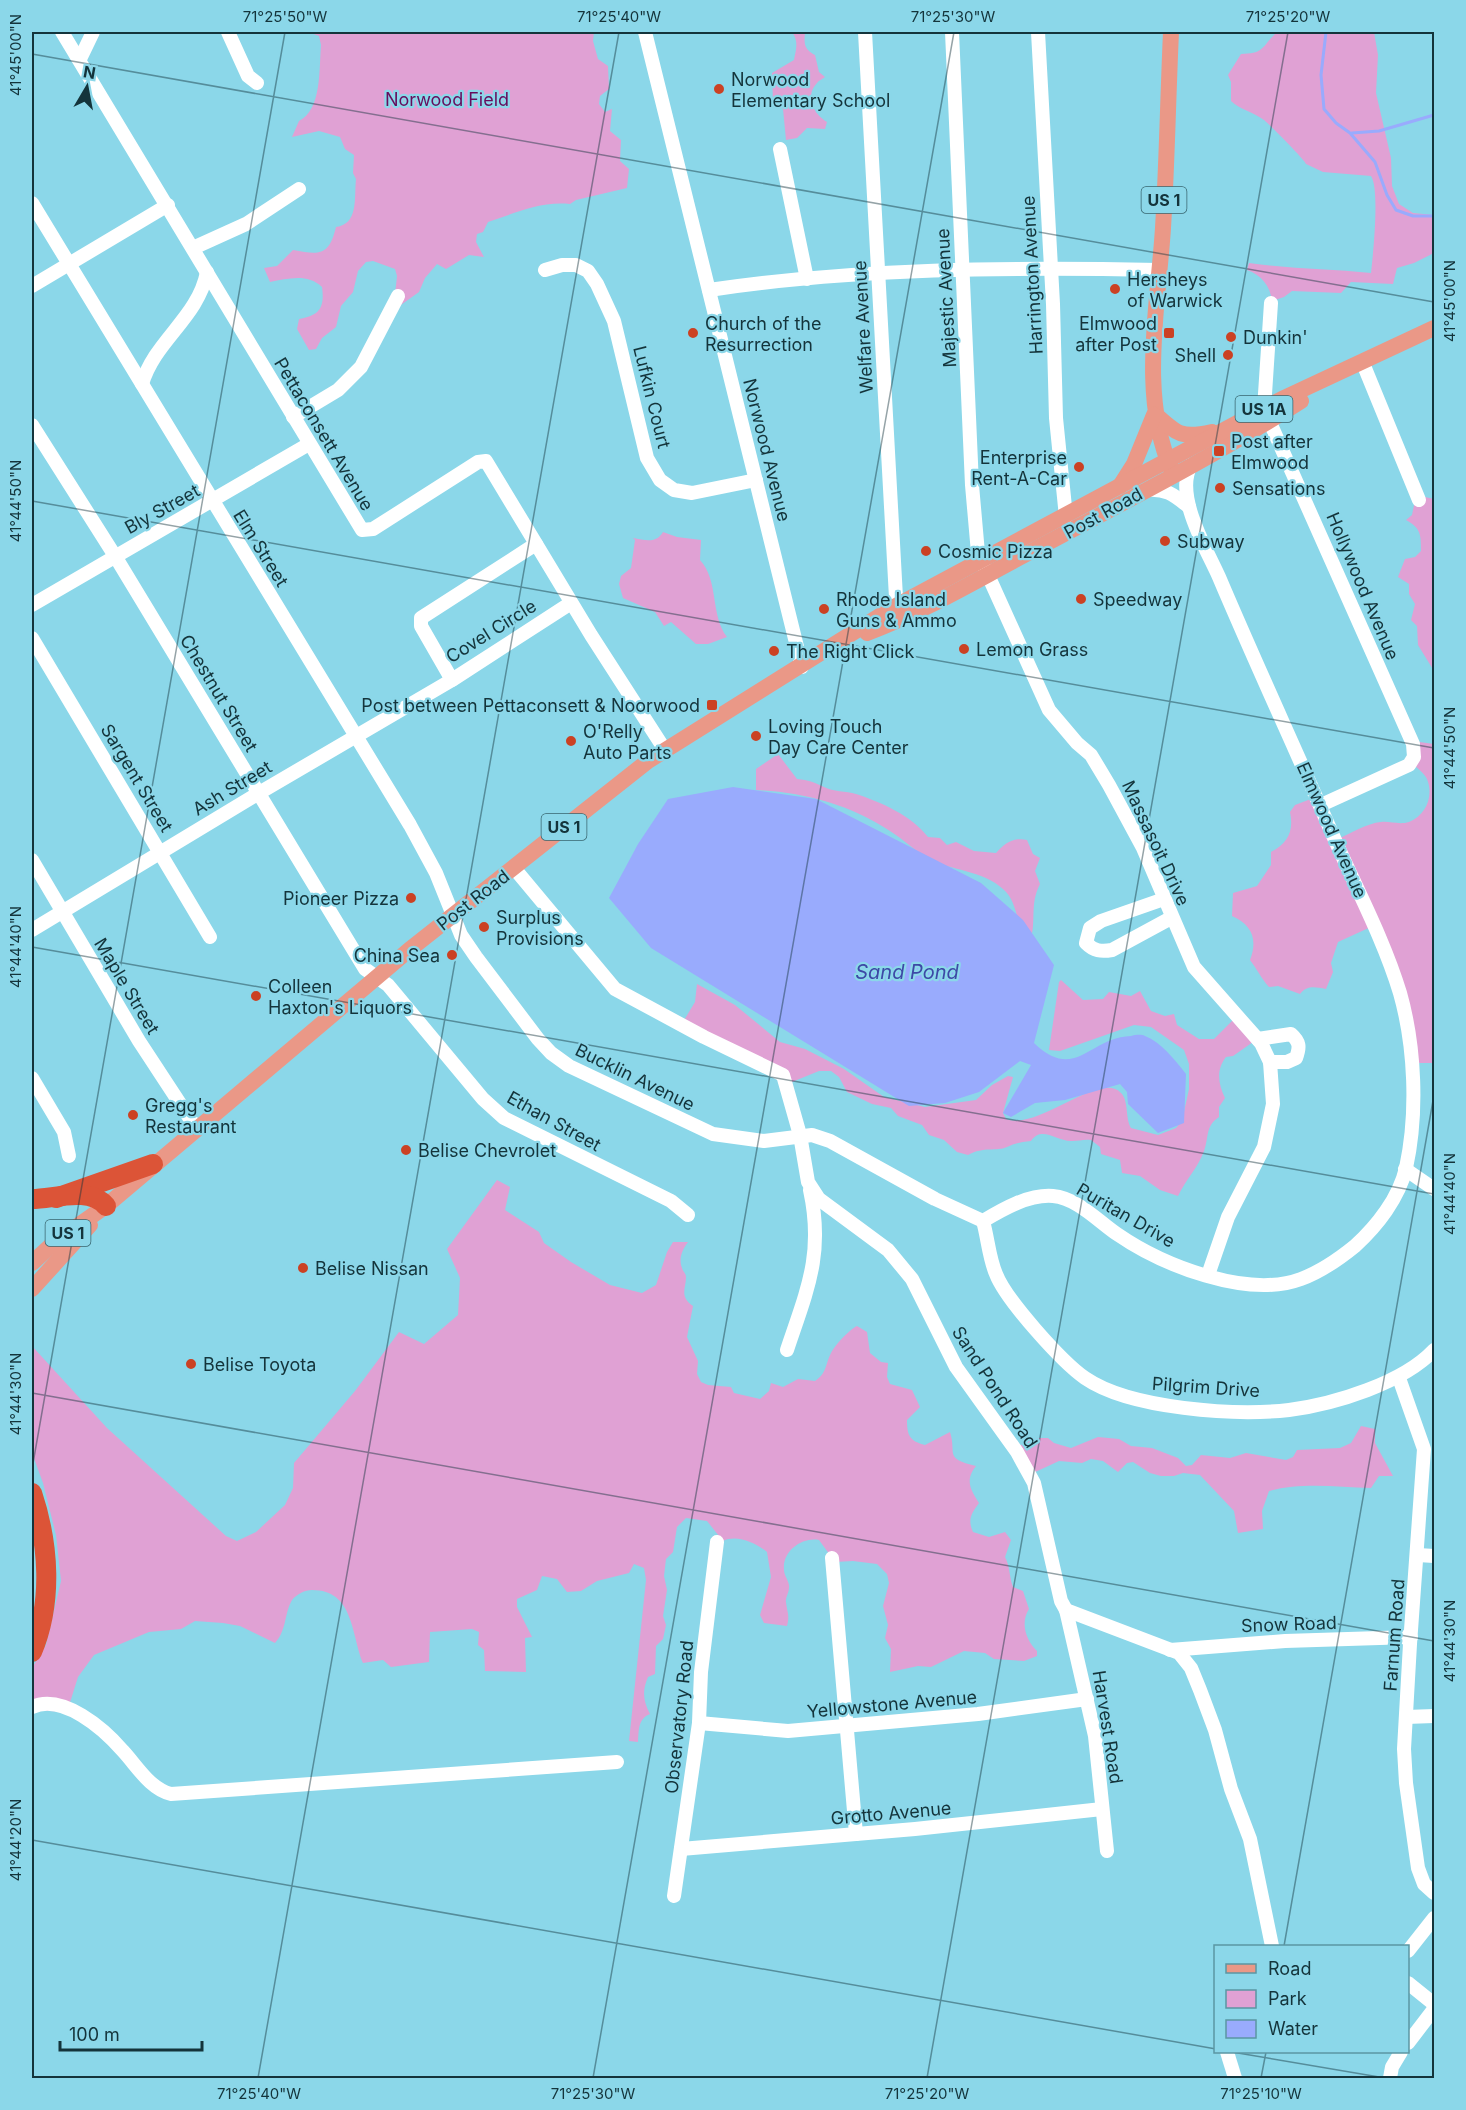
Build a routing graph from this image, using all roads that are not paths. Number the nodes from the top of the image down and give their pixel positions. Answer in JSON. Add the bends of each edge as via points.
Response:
{"nodes":[{"id":1,"x":62,"y":32,"type":"edge"},
{"id":2,"x":93,"y":32,"type":"edge"},
{"id":3,"x":228,"y":32,"type":"edge"},
{"id":4,"x":645,"y":32,"type":"edge"},
{"id":5,"x":865,"y":32,"type":"edge"},
{"id":6,"x":952,"y":32,"type":"edge"},
{"id":7,"x":1038,"y":32,"type":"edge"},
{"id":8,"x":1171,"y":32,"type":"edge"},
{"id":9,"x":80,"y":60,"type":"junction"},
{"id":10,"x":256,"y":83,"type":"dead end"},
{"id":11,"x":780,"y":149,"type":"dead end"},
{"id":12,"x":299,"y":189,"type":"dead end"},
{"id":13,"x":32,"y":203,"type":"edge"},
{"id":14,"x":168,"y":205,"type":"junction"},
{"id":15,"x":193,"y":248,"type":"junction"},
{"id":16,"x":69,"y":263,"type":"junction"},
{"id":17,"x":1051,"y":268,"type":"junction"},
{"id":18,"x":545,"y":270,"type":"dead end"},
{"id":19,"x":1159,"y":270,"type":"junction"},
{"id":20,"x":963,"y":271,"type":"junction"},
{"id":21,"x":207,"y":272,"type":"junction"},
{"id":22,"x":878,"y":275,"type":"junction"},
{"id":23,"x":807,"y":279,"type":"junction"},
{"id":24,"x":32,"y":286,"type":"edge"},
{"id":25,"x":709,"y":290,"type":"junction"},
{"id":26,"x":398,"y":296,"type":"dead end"},
{"id":27,"x":1271,"y":303,"type":"dead end"},
{"id":28,"x":1434,"y":328,"type":"edge"},
{"id":29,"x":1362,"y":361,"type":"junction"},
{"id":30,"x":142,"y":384,"type":"junction"},
{"id":31,"x":1155,"y":414,"type":"junction"},
{"id":32,"x":1267,"y":415,"type":"junction"},
{"id":33,"x":293,"y":417,"type":"junction"},
{"id":34,"x":32,"y":425,"type":"edge"},
{"id":35,"x":1227,"y":429,"type":"junction"},
{"id":36,"x":309,"y":444,"type":"junction"},
{"id":37,"x":1191,"y":465,"type":"junction"},
{"id":38,"x":1171,"y":468,"type":"junction"},
{"id":39,"x":756,"y":480,"type":"junction"},
{"id":40,"x":1119,"y":488,"type":"junction"},
{"id":41,"x":1146,"y":490,"type":"junction"},
{"id":42,"x":1419,"y":500,"type":"dead end"},
{"id":43,"x":212,"y":502,"type":"junction"},
{"id":44,"x":1189,"y":507,"type":"junction"},
{"id":45,"x":1066,"y":517,"type":"junction"},
{"id":46,"x":536,"y":544,"type":"junction"},
{"id":47,"x":115,"y":556,"type":"junction"},
{"id":48,"x":985,"y":569,"type":"junction"},
{"id":49,"x":571,"y":603,"type":"junction"},
{"id":50,"x":32,"y":606,"type":"edge"},
{"id":51,"x":896,"y":614,"type":"junction"},
{"id":52,"x":32,"y":638,"type":"edge"},
{"id":53,"x":802,"y":667,"type":"junction"},
{"id":54,"x":452,"y":680,"type":"junction"},
{"id":55,"x":355,"y":736,"type":"junction"},
{"id":56,"x":665,"y":750,"type":"junction"},
{"id":57,"x":259,"y":793,"type":"junction"},
{"id":58,"x":1321,"y":805,"type":"junction"},
{"id":59,"x":161,"y":852,"type":"junction"},
{"id":60,"x":32,"y":860,"type":"edge"},
{"id":61,"x":514,"y":868,"type":"junction"},
{"id":62,"x":1164,"y":899,"type":"junction"},
{"id":63,"x":62,"y":912,"type":"junction"},
{"id":64,"x":452,"y":916,"type":"junction"},
{"id":65,"x":1172,"y":918,"type":"junction"},
{"id":66,"x":32,"y":930,"type":"edge"},
{"id":67,"x":210,"y":937,"type":"dead end"},
{"id":68,"x":377,"y":977,"type":"junction"},
{"id":69,"x":1258,"y":1039,"type":"junction"},
{"id":70,"x":1270,"y":1062,"type":"junction"},
{"id":71,"x":32,"y":1078,"type":"edge"},
{"id":72,"x":196,"y":1128,"type":"junction"},
{"id":73,"x":800,"y":1135,"type":"junction"},
{"id":74,"x":69,"y":1156,"type":"dead end"},
{"id":75,"x":153,"y":1164,"type":"junction"},
{"id":76,"x":1405,"y":1169,"type":"junction"},
{"id":77,"x":808,"y":1182,"type":"junction"},
{"id":78,"x":1434,"y":1189,"type":"edge"},
{"id":79,"x":56,"y":1198,"type":"junction"},
{"id":80,"x":32,"y":1199,"type":"edge"},
{"id":81,"x":106,"y":1206,"type":"junction"},
{"id":82,"x":688,"y":1215,"type":"dead end"},
{"id":83,"x":983,"y":1221,"type":"junction"},
{"id":84,"x":32,"y":1263,"type":"edge"},
{"id":85,"x":1208,"y":1275,"type":"junction"},
{"id":86,"x":32,"y":1289,"type":"edge"},
{"id":87,"x":787,"y":1350,"type":"dead end"},
{"id":88,"x":1434,"y":1350,"type":"edge"},
{"id":89,"x":1399,"y":1378,"type":"junction"},
{"id":90,"x":32,"y":1493,"type":"edge"},
{"id":91,"x":717,"y":1542,"type":"dead end"},
{"id":92,"x":1418,"y":1555,"type":"junction"},
{"id":93,"x":1434,"y":1556,"type":"edge"},
{"id":94,"x":832,"y":1558,"type":"dead end"},
{"id":95,"x":1066,"y":1610,"type":"junction"},
{"id":96,"x":1411,"y":1637,"type":"junction"},
{"id":97,"x":1168,"y":1650,"type":"junction"},
{"id":98,"x":32,"y":1652,"type":"edge"},
{"id":99,"x":1087,"y":1699,"type":"junction"},
{"id":100,"x":35,"y":1705,"type":"edge"},
{"id":101,"x":1434,"y":1716,"type":"edge"},
{"id":102,"x":1406,"y":1717,"type":"junction"},
{"id":103,"x":699,"y":1723,"type":"junction"},
{"id":104,"x":847,"y":1726,"type":"junction"},
{"id":105,"x":617,"y":1762,"type":"dead end"},
{"id":106,"x":1102,"y":1809,"type":"junction"},
{"id":107,"x":856,"y":1834,"type":"junction"},
{"id":108,"x":681,"y":1849,"type":"junction"},
{"id":109,"x":1107,"y":1851,"type":"dead end"},
{"id":110,"x":1434,"y":1893,"type":"edge"},
{"id":111,"x":674,"y":1896,"type":"dead end"},
{"id":112,"x":1434,"y":1918,"type":"edge"},
{"id":113,"x":1272,"y":1945,"type":"edge"},
{"id":114,"x":1409,"y":1949,"type":"edge"},
{"id":115,"x":1409,"y":1985,"type":"edge"},
{"id":116,"x":1434,"y":2004,"type":"edge"},
{"id":117,"x":1434,"y":2008,"type":"edge"},
{"id":118,"x":1409,"y":2040,"type":"edge"},
{"id":119,"x":1227,"y":2053,"type":"edge"},
{"id":120,"x":1400,"y":2053,"type":"edge"},
{"id":121,"x":1235,"y":2079,"type":"edge"},
{"id":122,"x":1390,"y":2079,"type":"edge"}],
"edges":[{"from":1,"to":9,"type":"street","name":"Pettaconsett Avenue"},
{"from":2,"to":9,"type":"street"},
{"from":3,"to":10,"type":"street","via":[[248,76]]},
{"from":4,"to":25,"type":"street","name":"Norwood Avenue"},
{"from":5,"to":22,"type":"street","name":"Welfare Avenue"},
{"from":6,"to":20,"type":"street","name":"Majestic Avenue"},
{"from":7,"to":17,"type":"street","name":"Harrington Avenue"},
{"from":8,"to":19,"type":"main road","number":"US 1"},
{"from":9,"to":14,"type":"street","name":"Pettaconsett Avenue"},
{"from":11,"to":23,"type":"street"},
{"from":12,"to":15,"type":"street","via":[[246,224]]},
{"from":13,"to":16,"type":"street","name":"Elm Street"},
{"from":14,"to":15,"type":"street","name":"Pettaconsett Avenue"},
{"from":14,"to":16,"type":"street"},
{"from":15,"to":21,"type":"street","name":"Pettaconsett Avenue"},
{"from":16,"to":24,"type":"street"},
{"from":16,"to":30,"type":"street","name":"Elm Street"},
{"from":17,"to":19,"type":"street"},
{"from":17,"to":20,"type":"street"},
{"from":17,"to":45,"type":"street","name":"Harrington Avenue","via":[[1056,418]]},
{"from":18,"to":39,"type":"street","name":"Lufkin Court","via":[[576,266],[588,270],[597,284],[614,321],[647,458],[660,480],[674,490],[692,493]]},
{"from":19,"to":31,"type":"main road","number":"US 1"},
{"from":20,"to":22,"type":"street"},
{"from":20,"to":48,"type":"street","name":"Majestic Avenue","via":[[972,485],[978,553]]},
{"from":21,"to":30,"type":"street","via":[[201,296],[151,360]]},
{"from":21,"to":33,"type":"street","name":"Pettaconsett Avenue"},
{"from":22,"to":23,"type":"street"},
{"from":22,"to":51,"type":"street","name":"Welfare Avenue"},
{"from":23,"to":25,"type":"street"},
{"from":25,"to":39,"type":"street","name":"Norwood Avenue"},
{"from":26,"to":33,"type":"street","via":[[361,367],[338,390]]},
{"from":27,"to":32,"type":"street"},
{"from":28,"to":29,"type":"main road","name":"Post Road","number":"US 1A"},
{"from":29,"to":32,"type":"main road","name":"Post Road","number":"US 1A"},
{"from":29,"to":42,"type":"street"},
{"from":30,"to":43,"type":"street","name":"Elm Street"},
{"from":31,"to":35,"type":"main road","via":[[1175,433],[1184,436]]},
{"from":31,"to":38,"type":"main road","number":"US 1"},
{"from":31,"to":40,"type":"main road"},
{"from":32,"to":35,"type":"main road","name":"Post Road","number":"US 1A"},
{"from":32,"to":37,"type":"main road","name":"Post Road","number":"US 1A","via":[[1242,439]]},
{"from":32,"to":58,"type":"street","name":"Hollywood Avenue","via":[[1413,744],[1410,765]]},
{"from":33,"to":36,"type":"street","name":"Pettaconsett Avenue"},
{"from":34,"to":47,"type":"street","name":"Chestnut Street"},
{"from":35,"to":38,"type":"main road","name":"Post Road","number":"US 1A"},
{"from":36,"to":43,"type":"street","name":"Bly Street"},
{"from":36,"to":46,"type":"street","name":"Pettaconsett Avenue","via":[[362,530],[373,529],[478,462],[486,461]]},
{"from":37,"to":38,"type":"main road","name":"Post Road","number":"US 1A"},
{"from":37,"to":44,"type":"street","name":"Elmwood Avenue","via":[[1186,474]]},
{"from":38,"to":40,"type":"main road","name":"Post Road","number":"US 1A"},
{"from":38,"to":41,"type":"main road","name":"Post Road","number":"US 1"},
{"from":39,"to":53,"type":"street","name":"Norwood Avenue"},
{"from":40,"to":45,"type":"main road","name":"Post Road","number":"US 1"},
{"from":41,"to":44,"type":"street","via":[[1162,489]]},
{"from":41,"to":48,"type":"main road","name":"Post Road","number":"US 1"},
{"from":43,"to":47,"type":"street","name":"Bly Street"},
{"from":43,"to":55,"type":"street","name":"Elm Street"},
{"from":44,"to":58,"type":"street","name":"Elmwood Avenue"},
{"from":45,"to":48,"type":"main road","name":"Post Road","number":"US 1"},
{"from":46,"to":49,"type":"street","name":"Pettaconsett Avenue"},
{"from":46,"to":54,"type":"street","name":"Covel Circle","via":[[421,618],[421,626]]},
{"from":47,"to":50,"type":"street","name":"Bly Street"},
{"from":47,"to":57,"type":"street","name":"Chestnut Street"},
{"from":48,"to":51,"type":"main road","name":"Post Road","number":"US 1"},
{"from":48,"to":62,"type":"street","name":"Massasoit Drive","via":[[1049,710],[1091,755],[1143,848]]},
{"from":49,"to":54,"type":"street","name":"Covel Circle"},
{"from":49,"to":56,"type":"street","name":"Pettaconsett Avenue"},
{"from":51,"to":53,"type":"main road","name":"Post Road","number":"US 1","via":[[834,645]]},
{"from":52,"to":59,"type":"street","name":"Sargent Street"},
{"from":53,"to":56,"type":"main road","name":"Post Road","number":"US 1"},
{"from":54,"to":55,"type":"street","name":"Ash Street"},
{"from":55,"to":57,"type":"street","name":"Ash Street"},
{"from":55,"to":64,"type":"street","name":"Elm Street","via":[[427,856]]},
{"from":56,"to":61,"type":"main road","name":"Post Road","number":"US 1"},
{"from":57,"to":59,"type":"street","name":"Ash Street"},
{"from":57,"to":68,"type":"street","name":"Chestnut Street","via":[[363,966]]},
{"from":58,"to":76,"type":"street","name":"Elmwood Avenue","via":[[1400,993],[1412,1077]]},
{"from":59,"to":63,"type":"street","name":"Ash Street"},
{"from":59,"to":67,"type":"street","name":"Sargent Street"},
{"from":60,"to":63,"type":"street","name":"Maple Street"},
{"from":61,"to":64,"type":"main road","name":"Post Road","number":"US 1"},
{"from":61,"to":73,"type":"street","name":"Sand Pond Road","via":[[615,989],[783,1075]]},
{"from":62,"to":65,"type":"street","name":"Massasoit Drive"},
{"from":62,"to":65,"type":"street","via":[[1101,921],[1090,928],[1086,943],[1101,952],[1112,950]]},
{"from":63,"to":66,"type":"street","name":"Ash Street"},
{"from":63,"to":72,"type":"street","name":"Maple Street"},
{"from":64,"to":68,"type":"main road","name":"Post Road","number":"US 1"},
{"from":64,"to":73,"type":"street","name":"Bucklin Avenue","via":[[480,964],[551,1053],[569,1066],[713,1134],[764,1141]]},
{"from":65,"to":69,"type":"street","name":"Massasoit Drive","via":[[1194,968]]},
{"from":68,"to":72,"type":"main road","name":"Post Road","number":"US 1"},
{"from":68,"to":82,"type":"street","name":"Ethan Street","via":[[504,1118],[671,1201]]},
{"from":69,"to":70,"type":"street","name":"Massasoit Drive"},
{"from":69,"to":70,"type":"street","via":[[1291,1034],[1298,1040],[1296,1058]]},
{"from":70,"to":85,"type":"street","name":"Massasoit Drive","via":[[1273,1104],[1264,1147],[1228,1217]]},
{"from":71,"to":74,"type":"street","via":[[64,1132]]},
{"from":72,"to":75,"type":"main road","name":"Post Road","number":"US 1"},
{"from":73,"to":77,"type":"street","name":"Sand Pond Road"},
{"from":73,"to":83,"type":"street","via":[[830,1141]]},
{"from":75,"to":79,"type":"highway"},
{"from":75,"to":81,"type":"main road","name":"Post Road","number":"US 1"},
{"from":76,"to":78,"type":"street"},
{"from":76,"to":85,"type":"street","name":"Puritan Drive","via":[[1381,1218],[1327,1266],[1300,1280],[1267,1285]]},
{"from":77,"to":87,"type":"street","via":[[815,1212],[816,1254]]},
{"from":77,"to":95,"type":"street","name":"Sand Pond Road","via":[[819,1199],[888,1250],[912,1279],[956,1366],[1017,1452],[1034,1483]]},
{"from":79,"to":80,"type":"highway"},
{"from":79,"to":81,"type":"highway","via":[[87,1196]]},
{"from":81,"to":84,"type":"main road","name":"Post Road","number":"US 1"},
{"from":81,"to":86,"type":"main road","name":"Post Road","number":"US 1"},
{"from":83,"to":85,"type":"street","name":"Puritan Drive","via":[[1037,1196],[1056,1196],[1076,1204],[1120,1236],[1157,1256]]},
{"from":83,"to":89,"type":"street","name":"Pilgrim Drive","via":[[997,1278],[1024,1314],[1085,1378],[1121,1395],[1162,1405],[1289,1410],[1325,1403]]},
{"from":88,"to":89,"type":"street","name":"Pilgrim Drive"},
{"from":89,"to":92,"type":"street","name":"Farnum Road","via":[[1424,1449]]},
{"from":90,"to":98,"type":"highway","via":[[40,1521],[46,1573],[42,1616]]},
{"from":91,"to":103,"type":"street","name":"Observatory Road","via":[[700,1672]]},
{"from":92,"to":93,"type":"street"},
{"from":92,"to":96,"type":"street","name":"Farnum Road"},
{"from":94,"to":104,"type":"street"},
{"from":95,"to":97,"type":"street"},
{"from":95,"to":99,"type":"street","name":"Harvest Road"},
{"from":96,"to":97,"type":"street","name":"Snow Road"},
{"from":96,"to":102,"type":"street","name":"Farnum Road"},
{"from":97,"to":113,"type":"street","via":[[1179,1653],[1191,1668],[1215,1730],[1231,1790],[1250,1839]]},
{"from":99,"to":104,"type":"street","name":"Yellowstone Avenue"},
{"from":99,"to":106,"type":"street","name":"Harvest Road"},
{"from":100,"to":105,"type":"street","via":[[66,1708],[100,1729],[156,1788],[171,1794]]},
{"from":101,"to":102,"type":"street"},
{"from":102,"to":110,"type":"street","name":"Farnum Road","via":[[1406,1783],[1418,1868],[1424,1884]]},
{"from":103,"to":104,"type":"street","name":"Yellowstone Avenue","via":[[773,1731]]},
{"from":103,"to":108,"type":"street","name":"Observatory Road"},
{"from":104,"to":107,"type":"street"},
{"from":106,"to":107,"type":"street","name":"Grotto Avenue"},
{"from":106,"to":109,"type":"street","name":"Harvest Road"},
{"from":107,"to":108,"type":"street","name":"Grotto Avenue"},
{"from":108,"to":111,"type":"street","name":"Observatory Road"},
{"from":112,"to":114,"type":"street"},
{"from":115,"to":116,"type":"street"},
{"from":117,"to":118,"type":"street"},
{"from":119,"to":121,"type":"street"},
{"from":120,"to":122,"type":"street"}]}
